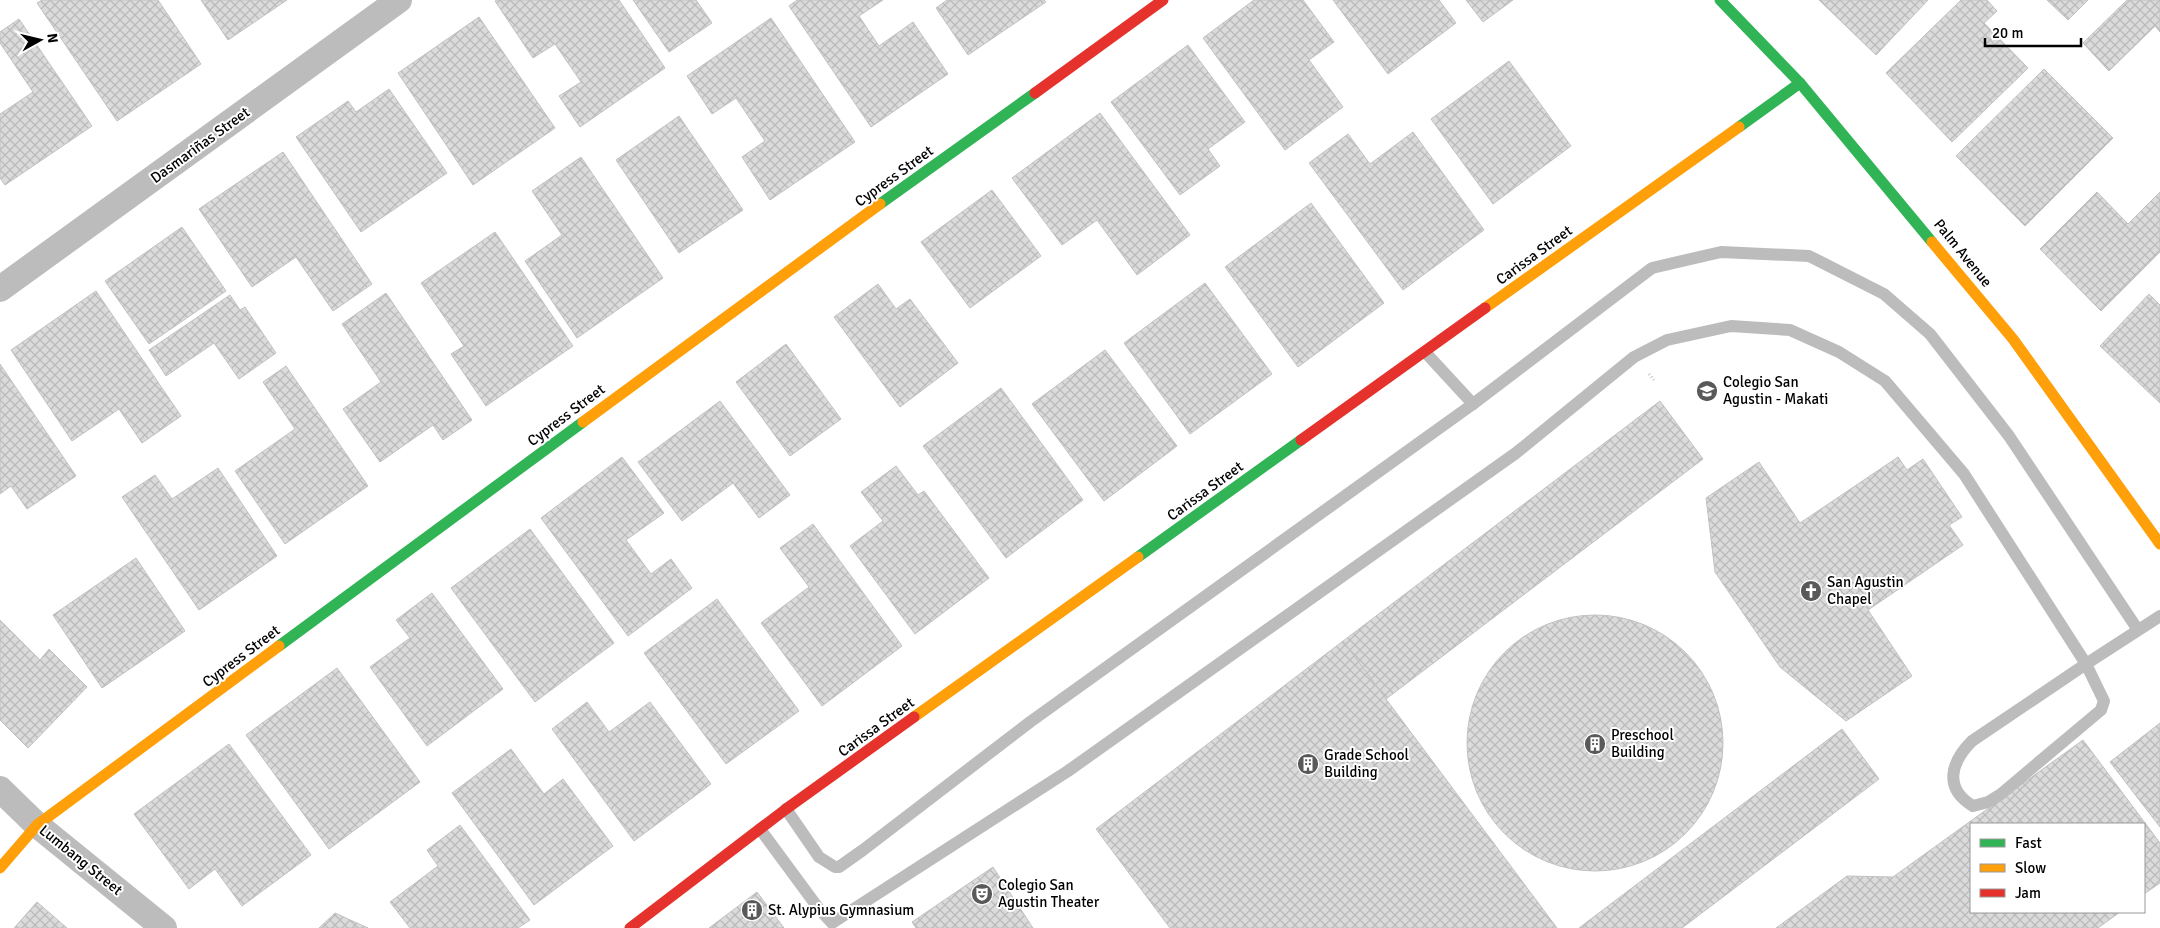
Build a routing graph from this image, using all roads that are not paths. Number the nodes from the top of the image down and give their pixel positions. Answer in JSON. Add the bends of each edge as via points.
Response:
{"nodes":[{"id":1,"x":399,"y":0,"type":"edge"},
{"id":2,"x":1163,"y":0,"type":"edge"},
{"id":3,"x":1720,"y":0,"type":"edge"},
{"id":4,"x":1800,"y":83,"type":"junction"},
{"id":5,"x":0,"y":289,"type":"edge"},
{"id":6,"x":1425,"y":352,"type":"junction"},
{"id":7,"x":1473,"y":404,"type":"junction"},
{"id":8,"x":2160,"y":544,"type":"edge"},
{"id":9,"x":2160,"y":616,"type":"edge"},
{"id":10,"x":2138,"y":630,"type":"junction"},
{"id":11,"x":2086,"y":664,"type":"junction"},
{"id":12,"x":0,"y":789,"type":"edge"},
{"id":13,"x":786,"y":810,"type":"junction"},
{"id":14,"x":37,"y":825,"type":"junction"},
{"id":15,"x":760,"y":829,"type":"junction"},
{"id":16,"x":0,"y":868,"type":"edge"},
{"id":17,"x":834,"y":925,"type":"edge"},
{"id":18,"x":164,"y":928,"type":"edge"},
{"id":19,"x":630,"y":928,"type":"edge"}],
"edges":[{"from":1,"to":5,"type":"street","name":"Dasmariñas Street"},
{"from":2,"to":14,"type":"street","name":"Cypress Street","via":[[743,303]]},
{"from":3,"to":4,"type":"street","name":"Palm Avenue"},
{"from":4,"to":6,"type":"street","name":"Carissa Street"},
{"from":4,"to":8,"type":"street","name":"Palm Avenue","via":[[2013,339]]},
{"from":6,"to":7,"type":"lane"},
{"from":6,"to":13,"type":"street","name":"Carissa Street"},
{"from":7,"to":10,"type":"lane","via":[[1652,268],[1721,252],[1809,256],[1884,294],[1930,334],[2009,436]]},
{"from":7,"to":13,"type":"lane","via":[[1038,716],[839,867],[819,857]]},
{"from":9,"to":10,"type":"lane"},
{"from":10,"to":11,"type":"lane"},
{"from":11,"to":11,"type":"lane","via":[[2104,702],[2101,710],[1988,802],[1973,806],[1962,799],[1955,787],[1953,769],[1960,754],[1972,741]]},
{"from":11,"to":17,"type":"lane","via":[[1964,474],[1885,381],[1839,352],[1790,330],[1731,326],[1667,340],[1634,357],[1516,453],[1068,771]]},
{"from":12,"to":14,"type":"street","name":"Lumbang Street"},
{"from":13,"to":15,"type":"street","name":"Carissa Street"},
{"from":14,"to":16,"type":"street","name":"Cypress Street"},
{"from":14,"to":18,"type":"street","name":"Lumbang Street"},
{"from":15,"to":17,"type":"lane"},
{"from":15,"to":19,"type":"street","name":"Carissa Street"}]}
